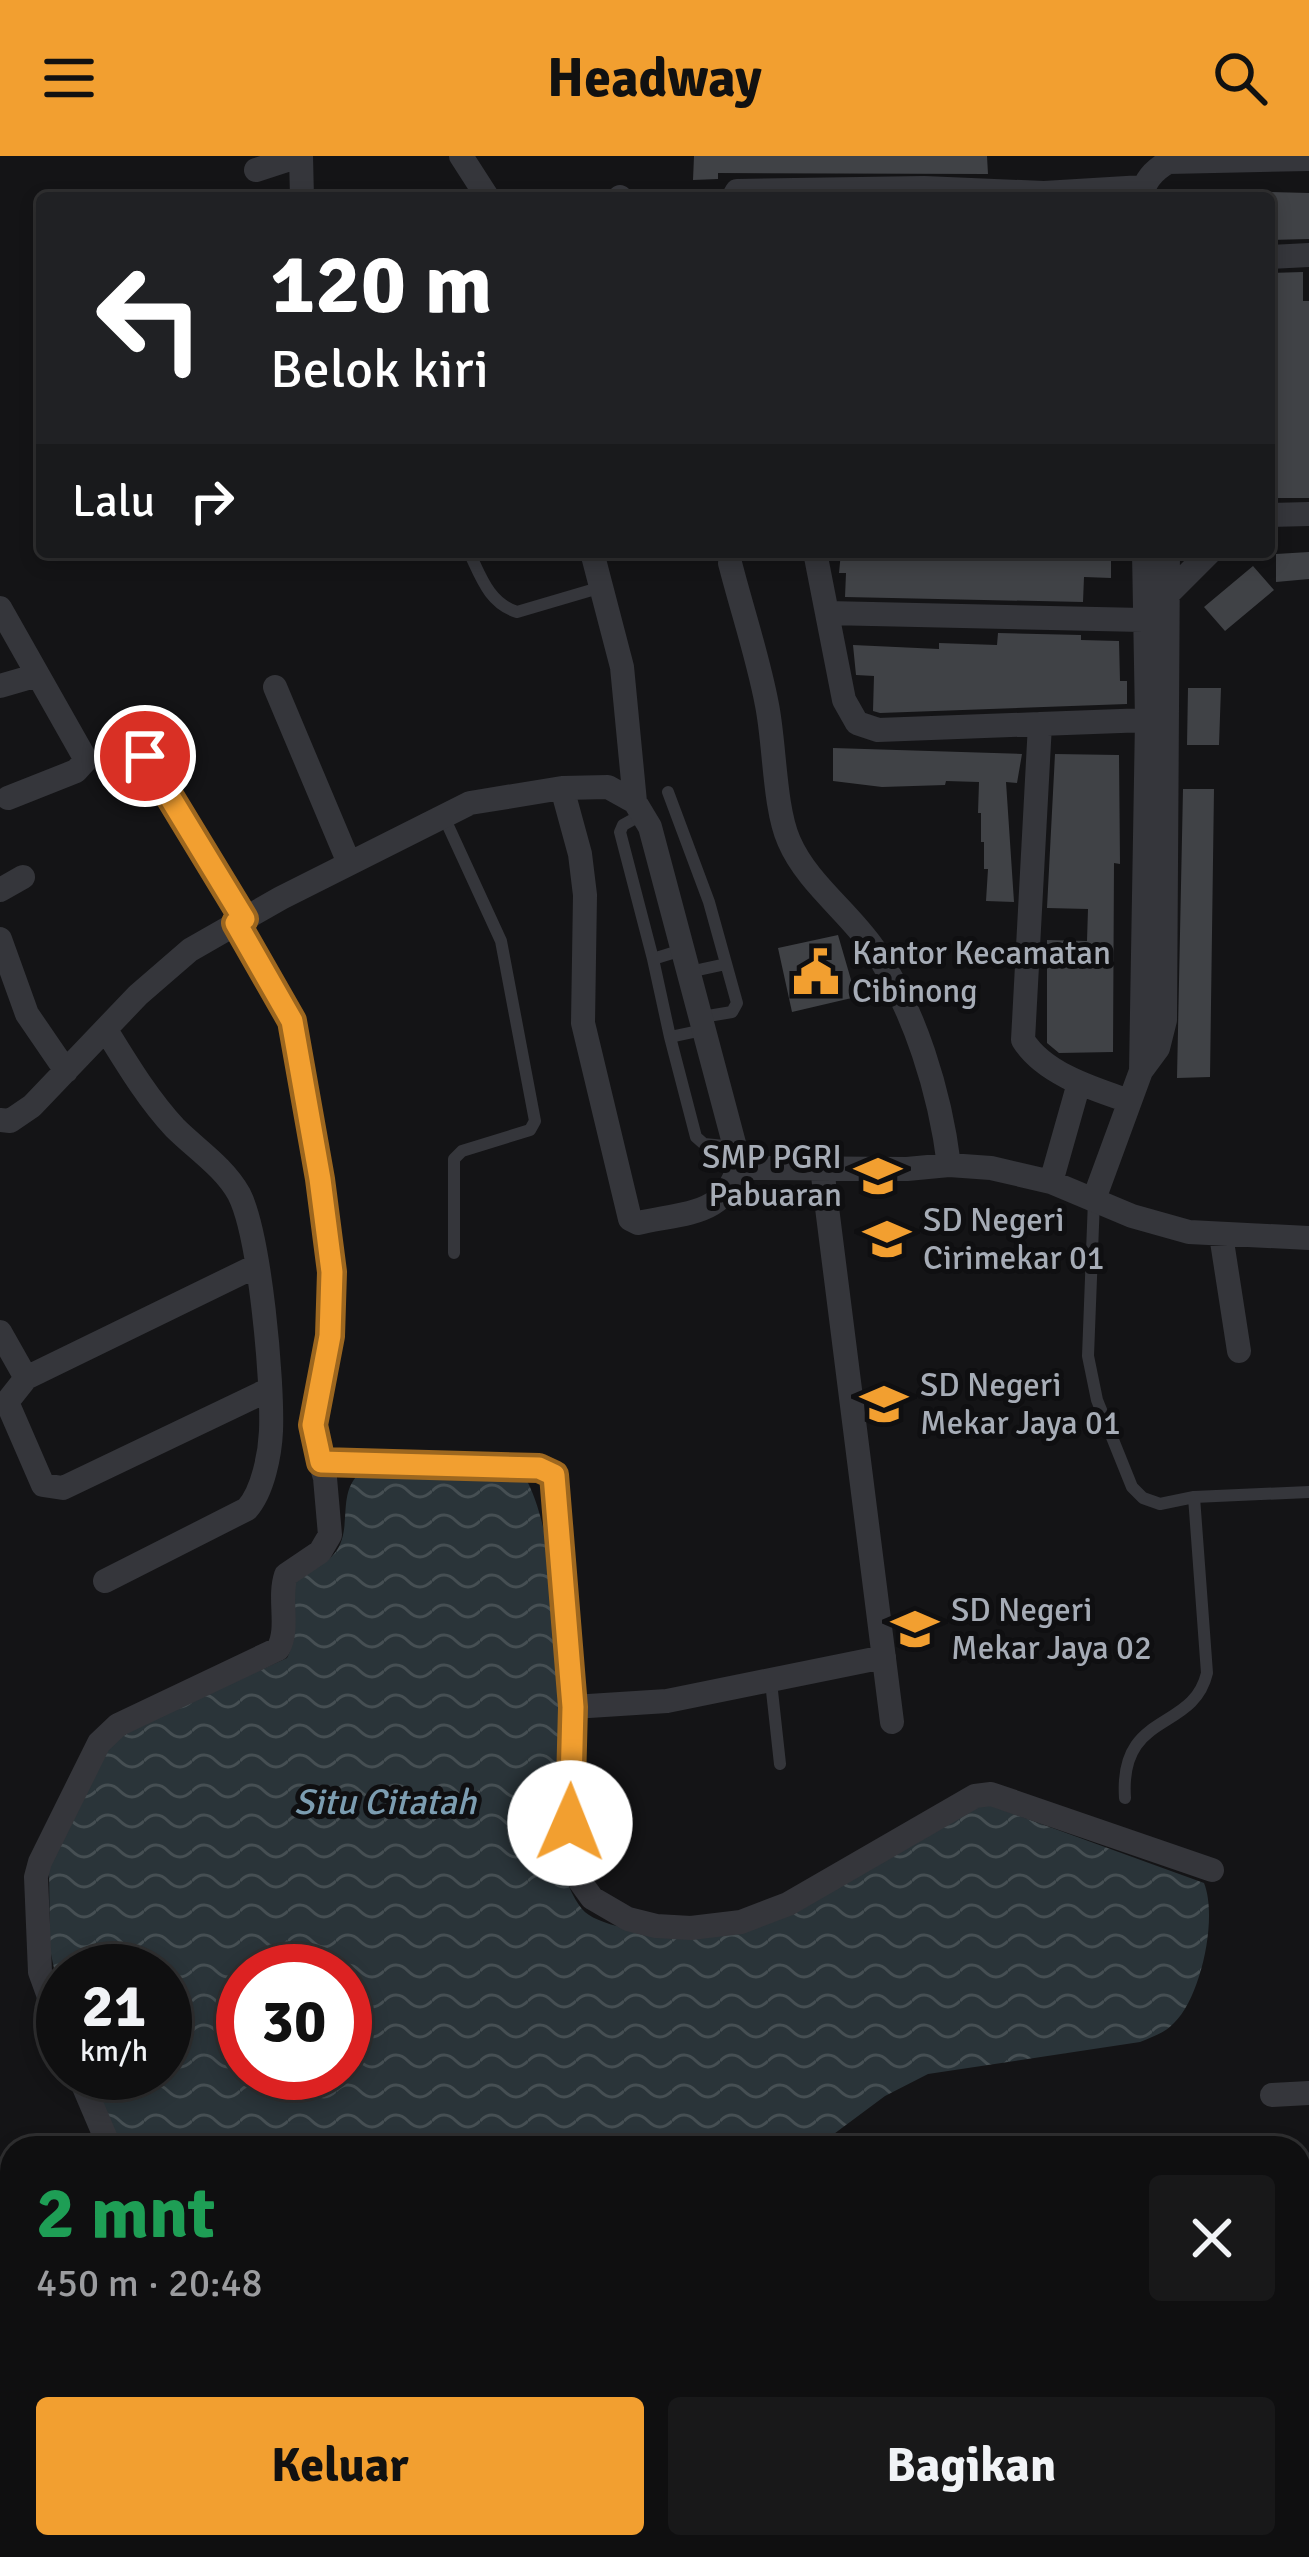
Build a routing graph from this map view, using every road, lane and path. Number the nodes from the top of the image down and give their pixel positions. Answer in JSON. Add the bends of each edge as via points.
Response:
{"nodes":[{"id":1,"x":300,"y":156,"type":"edge"},
{"id":2,"x":461,"y":156,"type":"edge"},
{"id":3,"x":1309,"y":158,"type":"edge"},
{"id":4,"x":256,"y":170,"type":"dead end"},
{"id":5,"x":302,"y":192,"type":"edge"},
{"id":6,"x":484,"y":192,"type":"edge"},
{"id":7,"x":736,"y":192,"type":"edge"},
{"id":8,"x":902,"y":192,"type":"edge"},
{"id":9,"x":1142,"y":192,"type":"edge"},
{"id":10,"x":1309,"y":255,"type":"edge"},
{"id":11,"x":1275,"y":257,"type":"edge"},
{"id":12,"x":1309,"y":514,"type":"edge"},
{"id":13,"x":1275,"y":515,"type":"edge"},
{"id":14,"x":472,"y":558,"type":"edge"},
{"id":15,"x":594,"y":558,"type":"edge"},
{"id":16,"x":816,"y":558,"type":"edge"},
{"id":17,"x":1144,"y":558,"type":"edge"},
{"id":18,"x":1185,"y":558,"type":"edge"},
{"id":19,"x":730,"y":563,"type":"dead end"},
{"id":20,"x":603,"y":587,"type":"junction"},
{"id":21,"x":0,"y":608,"type":"edge"},
{"id":22,"x":827,"y":614,"type":"junction"},
{"id":23,"x":1143,"y":620,"type":"junction"},
{"id":24,"x":38,"y":675,"type":"junction"},
{"id":25,"x":0,"y":686,"type":"edge"},
{"id":26,"x":275,"y":687,"type":"dead end"},
{"id":27,"x":1147,"y":720,"type":"junction"},
{"id":28,"x":1040,"y":724,"type":"junction"},
{"id":29,"x":145,"y":756,"type":"dead end"},
{"id":30,"x":562,"y":788,"type":"junction"},
{"id":31,"x":668,"y":792,"type":"dead end"},
{"id":32,"x":8,"y":798,"type":"dead end"},
{"id":33,"x":639,"y":808,"type":"junction"},
{"id":34,"x":454,"y":811,"type":"junction"},
{"id":35,"x":350,"y":863,"type":"junction"},
{"id":36,"x":23,"y":877,"type":"dead end"},
{"id":37,"x":0,"y":890,"type":"edge"},
{"id":38,"x":240,"y":921,"type":"junction"},
{"id":39,"x":0,"y":939,"type":"edge"},
{"id":40,"x":653,"y":959,"type":"junction"},
{"id":41,"x":686,"y":961,"type":"junction"},
{"id":42,"x":726,"y":964,"type":"junction"},
{"id":43,"x":703,"y":1023,"type":"junction"},
{"id":44,"x":106,"y":1030,"type":"junction"},
{"id":45,"x":670,"y":1036,"type":"junction"},
{"id":46,"x":66,"y":1071,"type":"junction"},
{"id":47,"x":1141,"y":1071,"type":"junction"},
{"id":48,"x":1079,"y":1083,"type":"junction"},
{"id":49,"x":1130,"y":1101,"type":"junction"},
{"id":50,"x":2,"y":1124,"type":"edge"},
{"id":51,"x":738,"y":1152,"type":"junction"},
{"id":52,"x":949,"y":1165,"type":"junction"},
{"id":53,"x":822,"y":1168,"type":"junction"},
{"id":54,"x":1041,"y":1180,"type":"junction"},
{"id":55,"x":1094,"y":1199,"type":"junction"},
{"id":56,"x":1221,"y":1235,"type":"junction"},
{"id":57,"x":1309,"y":1238,"type":"edge"},
{"id":58,"x":454,"y":1252,"type":"dead end"},
{"id":59,"x":256,"y":1266,"type":"junction"},
{"id":60,"x":0,"y":1333,"type":"edge"},
{"id":61,"x":1239,"y":1351,"type":"dead end"},
{"id":62,"x":26,"y":1378,"type":"junction"},
{"id":63,"x":270,"y":1389,"type":"junction"},
{"id":64,"x":321,"y":1462,"type":"junction"},
{"id":65,"x":1309,"y":1492,"type":"edge"},
{"id":66,"x":1194,"y":1497,"type":"junction"},
{"id":67,"x":105,"y":1581,"type":"dead end"},
{"id":68,"x":884,"y":1657,"type":"junction"},
{"id":69,"x":771,"y":1682,"type":"junction"},
{"id":70,"x":573,"y":1707,"type":"junction"},
{"id":71,"x":892,"y":1722,"type":"dead end"},
{"id":72,"x":780,"y":1764,"type":"dead end"},
{"id":73,"x":1125,"y":1798,"type":"dead end"},
{"id":74,"x":1212,"y":1870,"type":"dead end"},
{"id":75,"x":39,"y":1944,"type":"edge"},
{"id":76,"x":1309,"y":2093,"type":"edge"},
{"id":77,"x":1273,"y":2095,"type":"dead end"},
{"id":78,"x":90,"y":2100,"type":"edge"},
{"id":79,"x":105,"y":2136,"type":"edge"}],
"edges":[{"from":1,"to":4,"type":"street"},
{"from":1,"to":5,"type":"street"},
{"from":2,"to":6,"type":"street"},
{"from":3,"to":9,"type":"street","via":[[1168,162]]},
{"from":7,"to":8,"type":"street"},
{"from":10,"to":11,"type":"street"},
{"from":12,"to":13,"type":"street"},
{"from":14,"to":20,"type":"lane","via":[[495,600],[517,612]]},
{"from":15,"to":20,"type":"street"},
{"from":16,"to":22,"type":"street"},
{"from":17,"to":23,"type":"street"},
{"from":18,"to":47,"type":"street","via":[[1170,592],[1165,1020]]},
{"from":19,"to":52,"type":"street","via":[[767,702],[783,826],[809,873],[874,950],[903,1006],[943,1118]]},
{"from":20,"to":33,"type":"street"},
{"from":21,"to":24,"type":"street"},
{"from":22,"to":23,"type":"street"},
{"from":22,"to":28,"type":"street","via":[[844,700],[857,723],[878,730]]},
{"from":23,"to":27,"type":"street"},
{"from":24,"to":25,"type":"street"},
{"from":24,"to":32,"type":"street","via":[[86,760]]},
{"from":26,"to":35,"type":"street"},
{"from":27,"to":28,"type":"street"},
{"from":27,"to":47,"type":"street"},
{"from":28,"to":48,"type":"street","via":[[1023,1040]]},
{"from":29,"to":38,"type":"street"},
{"from":30,"to":33,"type":"street","via":[[608,787]]},
{"from":30,"to":34,"type":"street"},
{"from":30,"to":51,"type":"street","via":[[585,895],[583,1023],[630,1219],[714,1205],[733,1186]]},
{"from":31,"to":42,"type":"lane"},
{"from":33,"to":40,"type":"lane","via":[[620,832]]},
{"from":33,"to":41,"type":"street"},
{"from":34,"to":35,"type":"street"},
{"from":34,"to":58,"type":"lane","via":[[501,940],[535,1121],[530,1130],[454,1159]]},
{"from":35,"to":38,"type":"street"},
{"from":36,"to":37,"type":"street"},
{"from":38,"to":44,"type":"street","via":[[176,962]]},
{"from":38,"to":64,"type":"street","via":[[292,1021],[320,1179],[332,1272],[313,1425]]},
{"from":39,"to":46,"type":"street","via":[[27,1014]]},
{"from":40,"to":41,"type":"lane"},
{"from":40,"to":45,"type":"lane"},
{"from":41,"to":42,"type":"lane"},
{"from":41,"to":43,"type":"street"},
{"from":42,"to":43,"type":"lane","via":[[736,1008]]},
{"from":43,"to":45,"type":"lane"},
{"from":43,"to":51,"type":"street"},
{"from":44,"to":46,"type":"street"},
{"from":44,"to":59,"type":"street","via":[[146,1092],[232,1184],[249,1220]]},
{"from":45,"to":51,"type":"lane","via":[[696,1137]]},
{"from":46,"to":50,"type":"street"},
{"from":47,"to":49,"type":"street"},
{"from":48,"to":49,"type":"street"},
{"from":48,"to":54,"type":"street"},
{"from":49,"to":55,"type":"street"},
{"from":51,"to":53,"type":"street","via":[[761,1169]]},
{"from":52,"to":53,"type":"street"},
{"from":52,"to":54,"type":"street"},
{"from":53,"to":68,"type":"street"},
{"from":54,"to":55,"type":"street"},
{"from":55,"to":56,"type":"street"},
{"from":55,"to":66,"type":"lane","via":[[1088,1356],[1096,1400],[1143,1498],[1160,1504]]},
{"from":56,"to":57,"type":"street"},
{"from":56,"to":61,"type":"street"},
{"from":59,"to":62,"type":"street"},
{"from":59,"to":63,"type":"street"},
{"from":60,"to":62,"type":"street"},
{"from":62,"to":63,"type":"street","via":[[10,1394],[8,1411],[43,1485],[53,1489]]},
{"from":63,"to":67,"type":"street","via":[[272,1434],[251,1504]]},
{"from":64,"to":70,"type":"street","via":[[539,1468],[554,1475]]},
{"from":64,"to":75,"type":"street","via":[[329,1541],[286,1575],[284,1642],[107,1733],[40,1862]]},
{"from":65,"to":66,"type":"lane"},
{"from":66,"to":73,"type":"lane","via":[[1207,1672],[1197,1696],[1132,1748]]},
{"from":68,"to":69,"type":"street"},
{"from":68,"to":71,"type":"street"},
{"from":69,"to":70,"type":"street","via":[[646,1704]]},
{"from":69,"to":72,"type":"lane"},
{"from":70,"to":74,"type":"street","via":[[570,1823],[579,1880],[604,1907],[637,1922],[704,1927],[767,1914],[991,1794]]},
{"from":76,"to":77,"type":"street"},
{"from":78,"to":79,"type":"street"}]}
